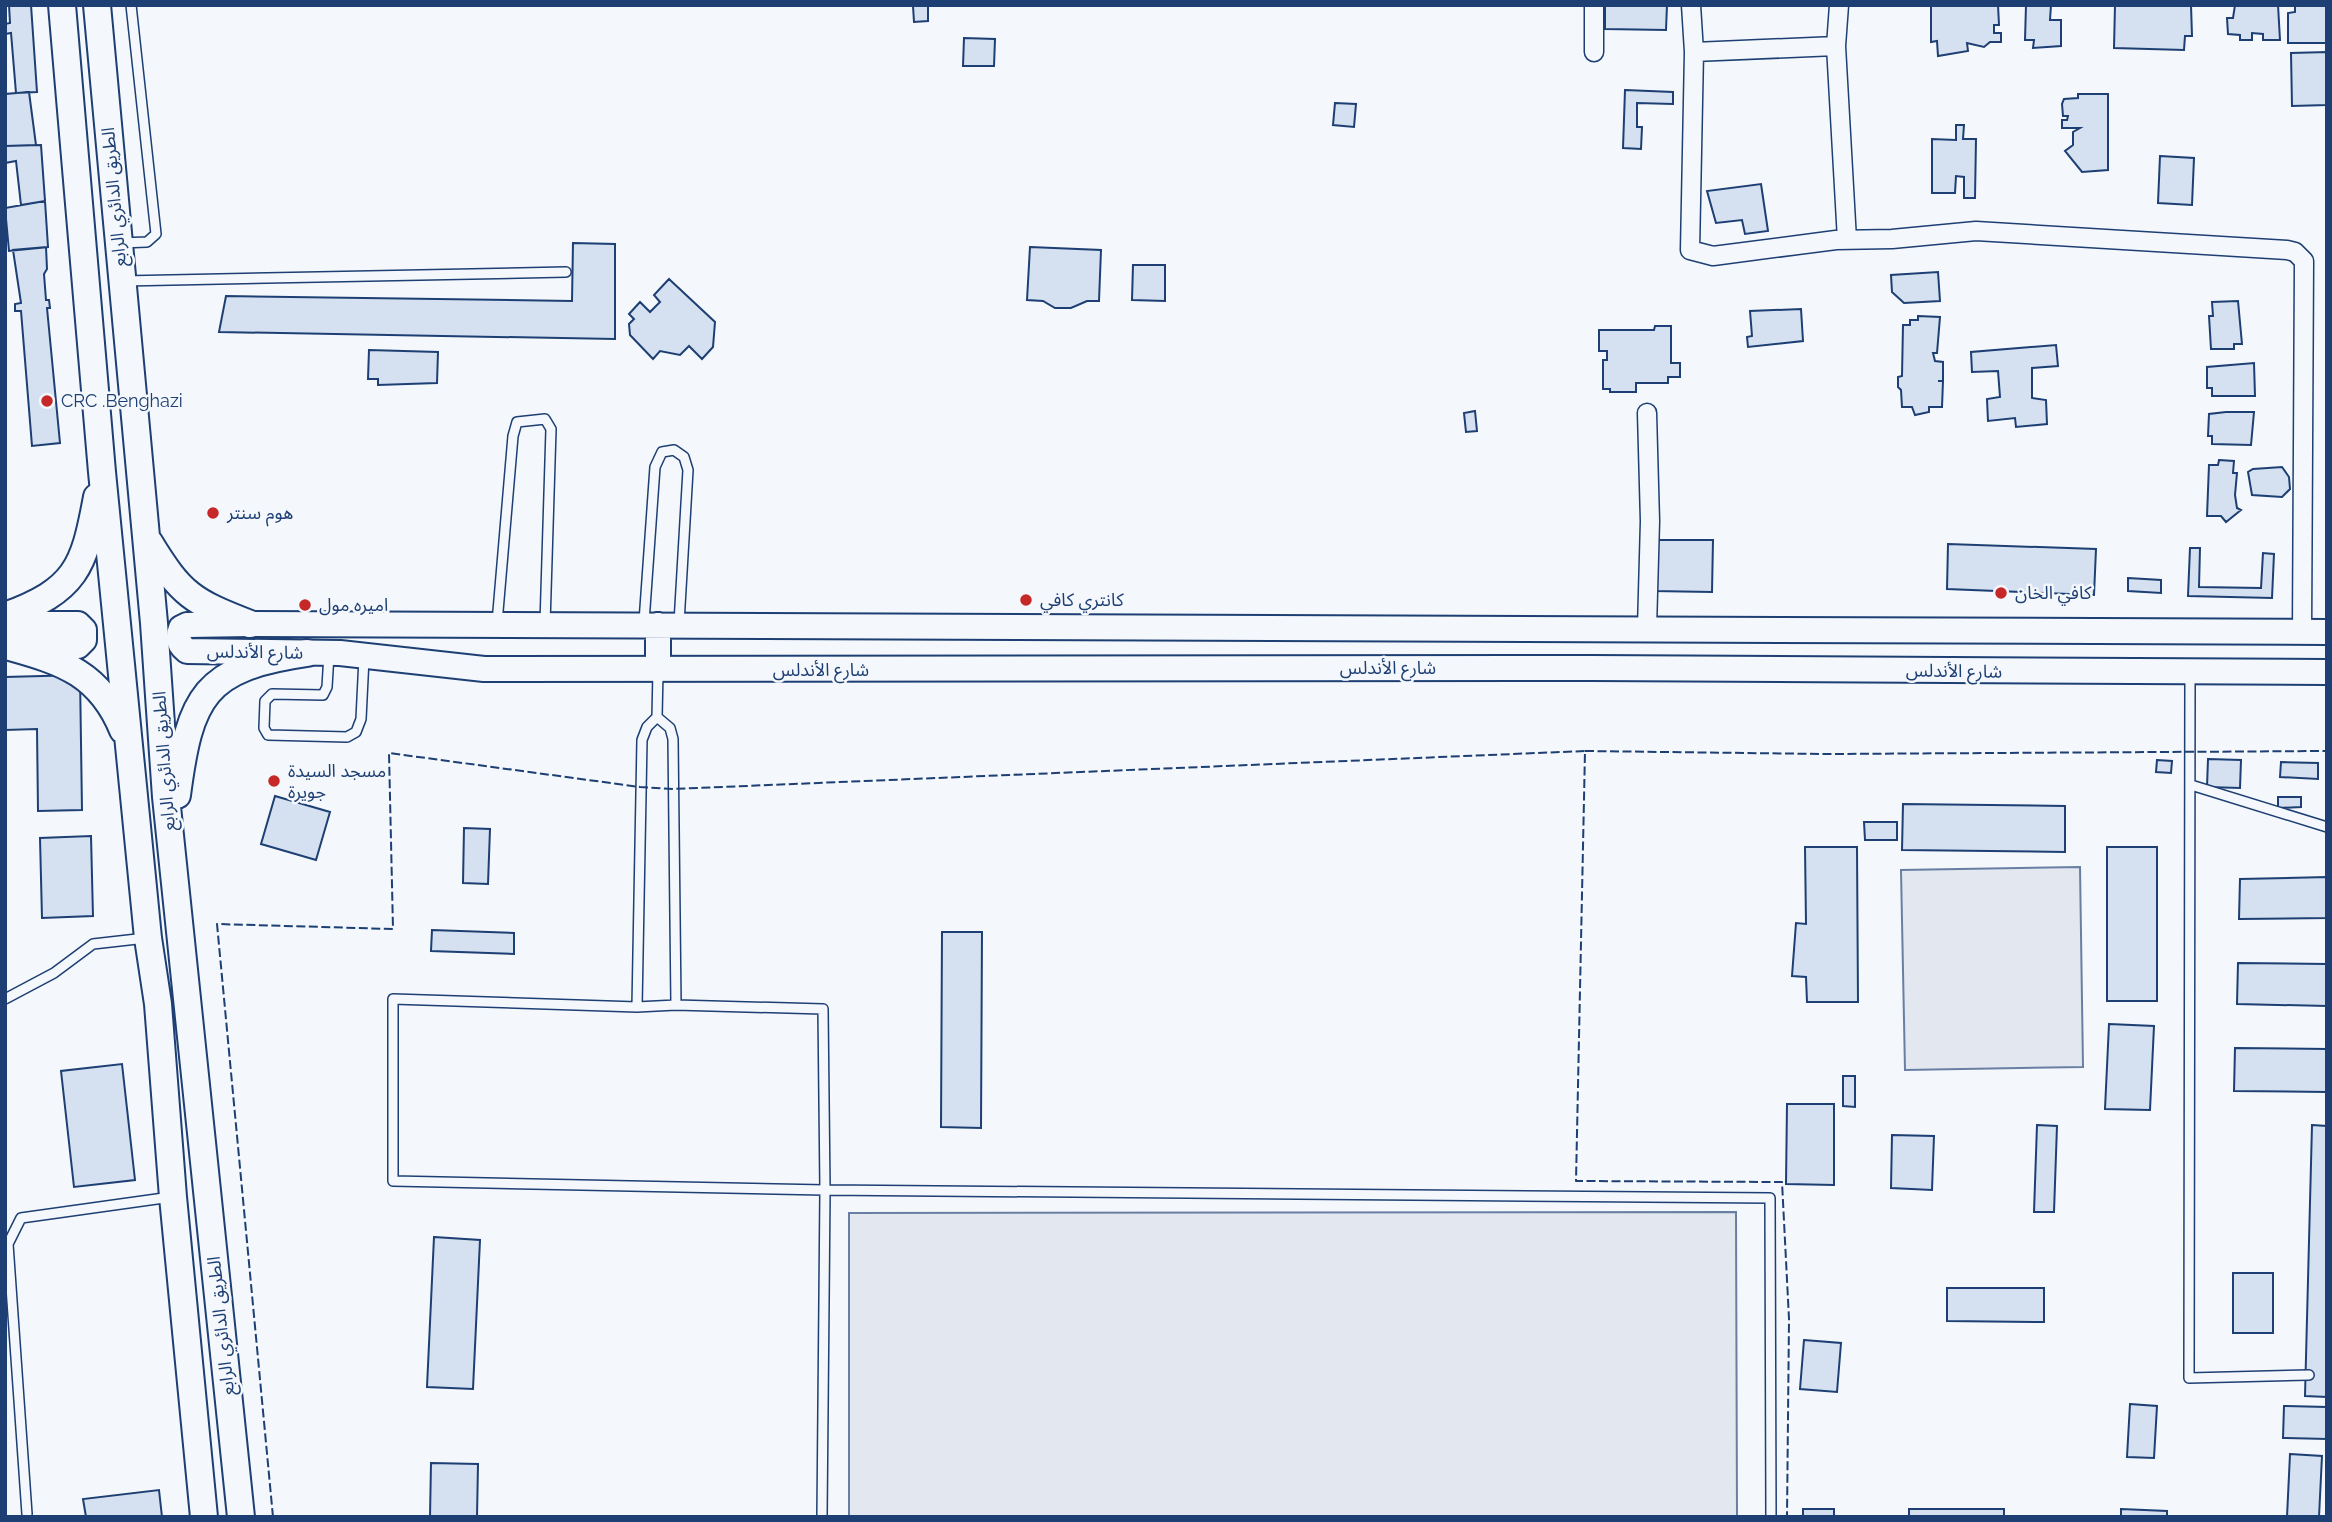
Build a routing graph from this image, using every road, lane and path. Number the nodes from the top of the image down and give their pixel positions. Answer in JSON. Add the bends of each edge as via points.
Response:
{"nodes":[{"id":1,"x":62,"y":5,"type":"edge"},
{"id":2,"x":97,"y":5,"type":"edge"},
{"id":3,"x":131,"y":5,"type":"edge"},
{"id":4,"x":1594,"y":5,"type":"edge"},
{"id":5,"x":1691,"y":5,"type":"edge"},
{"id":6,"x":1839,"y":5,"type":"edge"},
{"id":7,"x":1836,"y":46,"type":"junction"},
{"id":8,"x":1594,"y":52,"type":"dead end"},
{"id":9,"x":1694,"y":52,"type":"junction"},
{"id":10,"x":1847,"y":240,"type":"junction"},
{"id":11,"x":118,"y":243,"type":"junction"},
{"id":12,"x":566,"y":272,"type":"dead end"},
{"id":13,"x":122,"y":281,"type":"junction"},
{"id":14,"x":1647,"y":413,"type":"dead end"},
{"id":15,"x":102,"y":472,"type":"junction"},
{"id":16,"x":145,"y":535,"type":"junction"},
{"id":17,"x":5,"y":615,"type":"edge"},
{"id":18,"x":250,"y":624,"type":"junction"},
{"id":19,"x":497,"y":625,"type":"junction"},
{"id":20,"x":545,"y":625,"type":"junction"},
{"id":21,"x":661,"y":625,"type":"junction"},
{"id":22,"x":1647,"y":628,"type":"junction"},
{"id":23,"x":2302,"y":632,"type":"junction"},
{"id":24,"x":2327,"y":632,"type":"edge"},
{"id":25,"x":7,"y":639,"type":"edge"},
{"id":26,"x":318,"y":653,"type":"junction"},
{"id":27,"x":364,"y":654,"type":"junction"},
{"id":28,"x":658,"y":670,"type":"junction"},
{"id":29,"x":2327,"y":673,"type":"edge"},
{"id":30,"x":2190,"y":674,"type":"junction"},
{"id":31,"x":657,"y":717,"type":"junction"},
{"id":32,"x":131,"y":750,"type":"junction"},
{"id":33,"x":2191,"y":785,"type":"junction"},
{"id":34,"x":2327,"y":827,"type":"edge"},
{"id":35,"x":171,"y":845,"type":"junction"},
{"id":36,"x":148,"y":938,"type":"junction"},
{"id":37,"x":5,"y":999,"type":"edge"},
{"id":38,"x":676,"y":1005,"type":"junction"},
{"id":39,"x":637,"y":1007,"type":"junction"},
{"id":40,"x":825,"y":1190,"type":"junction"},
{"id":41,"x":173,"y":1197,"type":"junction"},
{"id":42,"x":2309,"y":1375,"type":"dead end"},
{"id":43,"x":27,"y":1514,"type":"dead end"},
{"id":44,"x":204,"y":1517,"type":"edge"},
{"id":45,"x":240,"y":1517,"type":"edge"},
{"id":46,"x":822,"y":1517,"type":"edge"},
{"id":47,"x":1770,"y":1517,"type":"edge"}],
"edges":[{"from":1,"to":15,"type":"main road","name":"الطريق الدائري الرابع"},
{"from":2,"to":11,"type":"main road","name":"الطريق الدائري الرابع"},
{"from":3,"to":11,"type":"lane","via":[[156,234],[147,242]]},
{"from":4,"to":8,"type":"street"},
{"from":5,"to":9,"type":"street"},
{"from":6,"to":7,"type":"street"},
{"from":7,"to":9,"type":"street"},
{"from":7,"to":10,"type":"street"},
{"from":9,"to":10,"type":"street","via":[[1690,250],[1713,256]]},
{"from":10,"to":23,"type":"street","via":[[1976,231],[2287,250],[2300,255],[2304,261]]},
{"from":11,"to":13,"type":"main road","name":"الطريق الدائري الرابع"},
{"from":12,"to":13,"type":"lane"},
{"from":13,"to":16,"type":"main road","name":"الطريق الدائري الرابع"},
{"from":14,"to":22,"type":"street"},
{"from":15,"to":17,"type":"main road","via":[[84,557],[70,579],[51,597]]},
{"from":15,"to":32,"type":"main road","name":"الطريق الدائري الرابع"},
{"from":16,"to":18,"type":"main road","via":[[186,594]]},
{"from":16,"to":35,"type":"main road","name":"الطريق الدائري الرابع"},
{"from":18,"to":19,"type":"main road","name":"شارع الأندلس"},
{"from":18,"to":26,"type":"main road","name":"شارع الأندلس","via":[[187,625],[178,637],[187,651]]},
{"from":19,"to":20,"type":"main road","name":"شارع الأندلس"},
{"from":19,"to":20,"type":"lane","via":[[513,436],[517,422],[532,418],[545,419],[551,429]]},
{"from":20,"to":21,"type":"main road","name":"شارع الأندلس"},
{"from":21,"to":21,"type":"lane","via":[[688,470],[684,457],[674,450],[662,452],[654,467]]},
{"from":21,"to":22,"type":"main road","name":"شارع الأندلس"},
{"from":21,"to":28,"type":"main road"},
{"from":22,"to":23,"type":"main road","name":"شارع الأندلس"},
{"from":23,"to":24,"type":"main road","name":"شارع الأندلس"},
{"from":25,"to":32,"type":"main road","via":[[65,664],[92,682],[114,708]]},
{"from":26,"to":27,"type":"main road","name":"شارع الأندلس"},
{"from":26,"to":27,"type":"lane","via":[[327,687],[323,695],[272,694],[265,701],[268,735],[347,737],[356,732],[361,719]]},
{"from":26,"to":35,"type":"main road","via":[[261,660],[240,668],[205,697],[186,738]]},
{"from":27,"to":28,"type":"main road","name":"شارع الأندلس","via":[[454,667]]},
{"from":28,"to":30,"type":"main road","name":"شارع الأندلس","via":[[1578,668]]},
{"from":28,"to":31,"type":"lane"},
{"from":29,"to":30,"type":"main road","name":"شارع الأندلس"},
{"from":30,"to":33,"type":"lane"},
{"from":31,"to":38,"type":"lane","via":[[670,728],[673,739]]},
{"from":31,"to":39,"type":"lane","via":[[642,740]]},
{"from":32,"to":36,"type":"main road","name":"الطريق الدائري الرابع"},
{"from":33,"to":34,"type":"lane"},
{"from":33,"to":42,"type":"lane","via":[[2189,1378]]},
{"from":35,"to":45,"type":"main road","name":"الطريق الدائري الرابع"},
{"from":36,"to":37,"type":"lane","via":[[93,944],[54,973]]},
{"from":36,"to":41,"type":"main road","name":"الطريق الدائري الرابع","via":[[158,1004]]},
{"from":38,"to":39,"type":"lane"},
{"from":38,"to":40,"type":"lane","via":[[823,1009]]},
{"from":39,"to":40,"type":"lane","via":[[393,999],[393,1181]]},
{"from":40,"to":46,"type":"lane"},
{"from":40,"to":47,"type":"lane","via":[[1770,1198]]},
{"from":41,"to":43,"type":"lane","via":[[21,1218],[8,1244]]},
{"from":41,"to":44,"type":"main road","name":"الطريق الدائري الرابع"}]}
